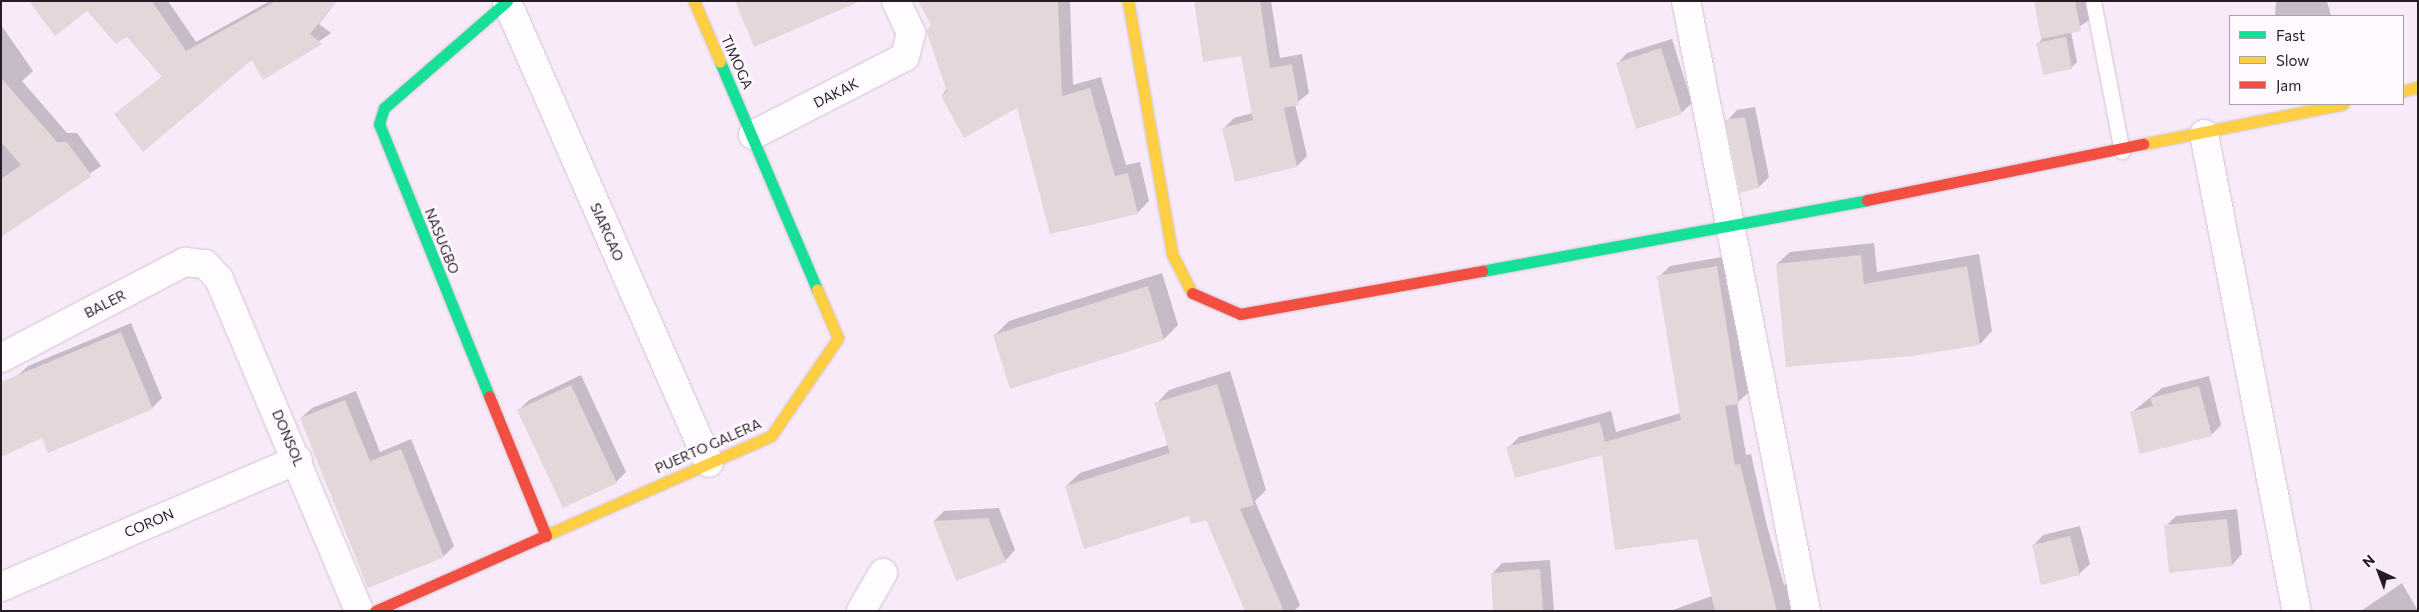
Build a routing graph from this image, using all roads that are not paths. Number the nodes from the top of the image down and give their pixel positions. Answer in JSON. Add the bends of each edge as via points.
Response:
{"nodes":[{"id":1,"x":507,"y":1,"type":"edge"},
{"id":2,"x":694,"y":1,"type":"edge"},
{"id":3,"x":896,"y":1,"type":"edge"},
{"id":4,"x":1128,"y":1,"type":"edge"},
{"id":5,"x":1686,"y":1,"type":"edge"},
{"id":6,"x":2093,"y":1,"type":"edge"},
{"id":7,"x":2418,"y":88,"type":"edge"},
{"id":8,"x":2404,"y":91,"type":"edge"},
{"id":9,"x":2338,"y":105,"type":"edge"},
{"id":10,"x":2204,"y":134,"type":"junction"},
{"id":11,"x":753,"y":135,"type":"junction"},
{"id":12,"x":2122,"y":151,"type":"junction"},
{"id":13,"x":1731,"y":227,"type":"junction"},
{"id":14,"x":210,"y":268,"type":"joint"},
{"id":15,"x":1,"y":358,"type":"edge"},
{"id":16,"x":298,"y":460,"type":"junction"},
{"id":17,"x":709,"y":463,"type":"junction"},
{"id":18,"x":546,"y":536,"type":"junction"},
{"id":19,"x":883,"y":573,"type":"dead end"},
{"id":20,"x":1,"y":587,"type":"edge"},
{"id":21,"x":359,"y":611,"type":"edge"},
{"id":22,"x":375,"y":611,"type":"edge"},
{"id":23,"x":861,"y":611,"type":"edge"},
{"id":24,"x":1806,"y":611,"type":"edge"},
{"id":25,"x":2297,"y":611,"type":"edge"}],
"edges":[{"from":1,"to":17,"type":"street","name":"SIARGAO"},
{"from":1,"to":18,"type":"street","name":"NASUGBO","via":[[384,108],[379,124]]},
{"from":2,"to":11,"type":"street","name":"TIMOGA"},
{"from":3,"to":11,"type":"street","name":"DAKAK","via":[[911,43],[896,63]]},
{"from":4,"to":13,"type":"street","via":[[1172,254],[1182,282],[1196,298],[1219,310],[1240,314]]},
{"from":5,"to":13,"type":"street"},
{"from":6,"to":12,"type":"lane"},
{"from":7,"to":8,"type":"street"},
{"from":9,"to":10,"type":"street"},
{"from":10,"to":12,"type":"street"},
{"from":10,"to":25,"type":"street"},
{"from":11,"to":17,"type":"street","name":"PUERTO GALERA","via":[[838,338],[775,432]]},
{"from":12,"to":13,"type":"street"},
{"from":13,"to":24,"type":"street"},
{"from":14,"to":15,"type":"street","name":"BALER","via":[[197,261],[186,262]]},
{"from":14,"to":16,"type":"street","name":"DONSOL","via":[[219,279]]},
{"from":16,"to":20,"type":"street","name":"CORON"},
{"from":16,"to":21,"type":"street","name":"DONSOL"},
{"from":17,"to":18,"type":"street","name":"PUERTO GALERA"},
{"from":18,"to":22,"type":"street","name":"PUERTO GALERA"},
{"from":19,"to":23,"type":"street"}]}
